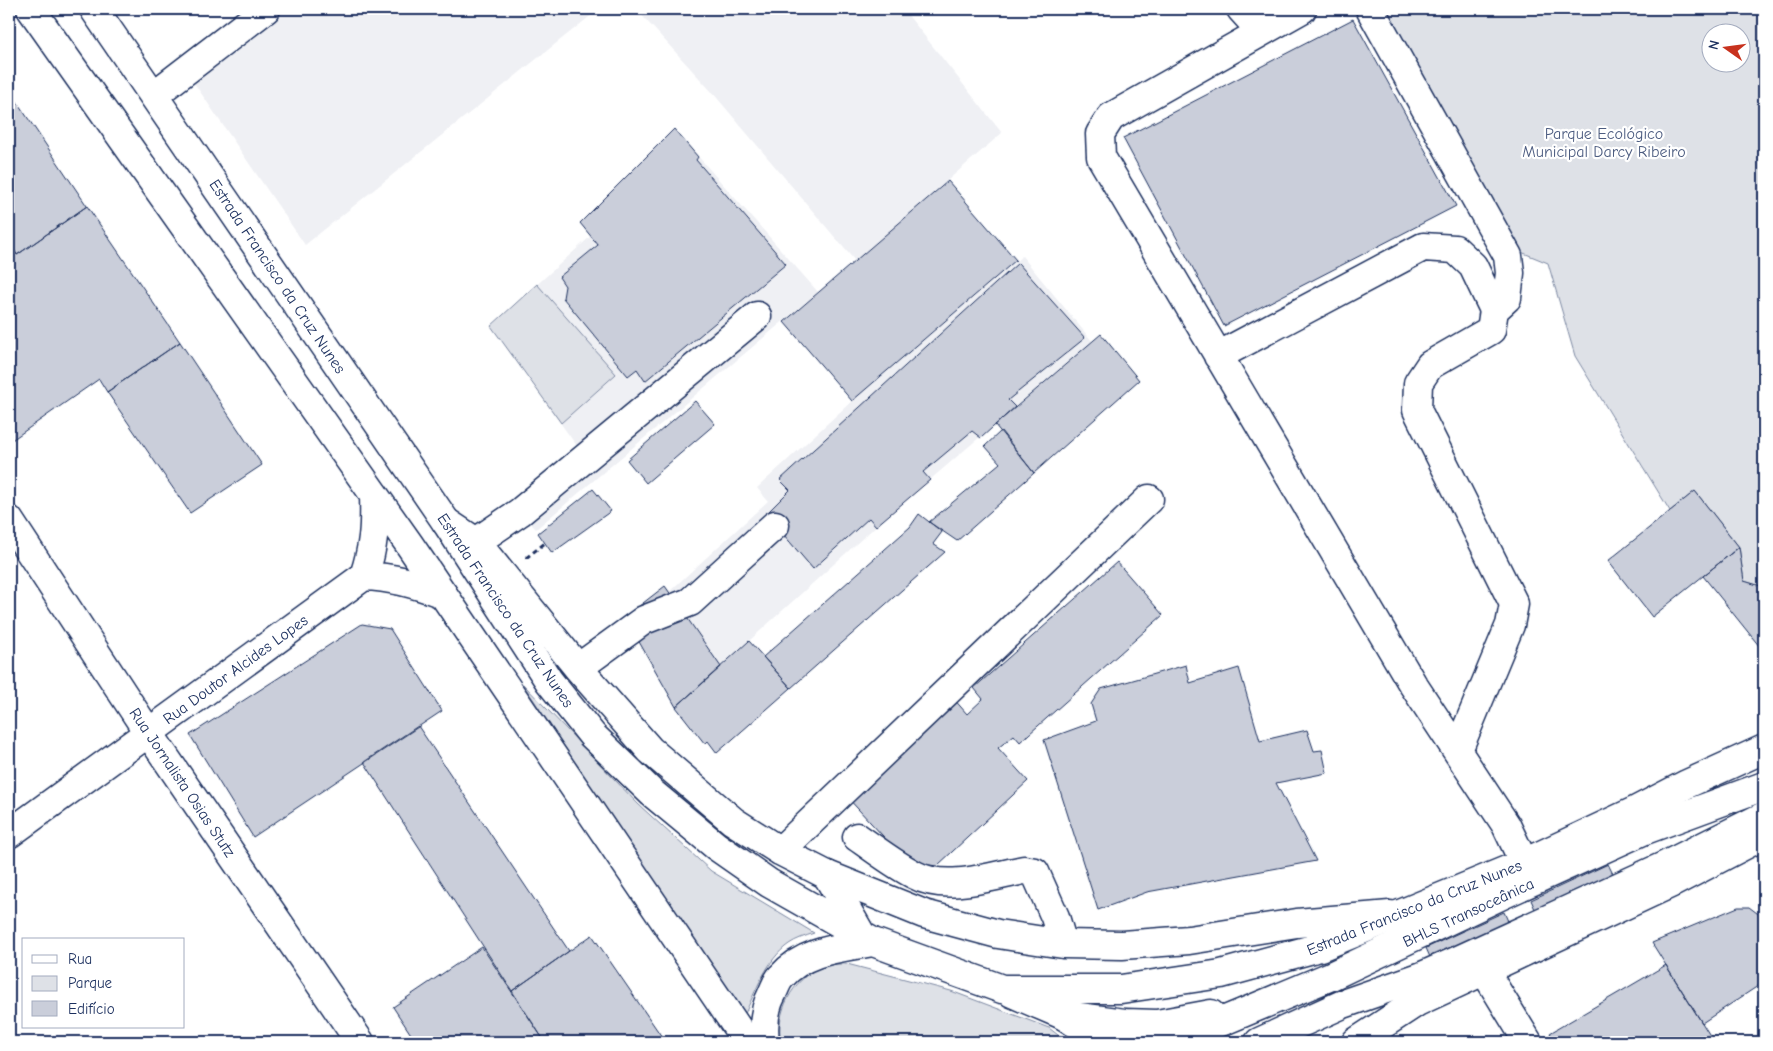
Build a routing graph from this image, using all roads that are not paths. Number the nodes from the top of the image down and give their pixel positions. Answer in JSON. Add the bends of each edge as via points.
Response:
{"nodes":[{"id":1,"x":31,"y":9,"type":"edge"},
{"id":2,"x":94,"y":9,"type":"edge"},
{"id":3,"x":266,"y":9,"type":"edge"},
{"id":4,"x":1241,"y":9,"type":"edge"},
{"id":5,"x":1302,"y":9,"type":"edge"},
{"id":6,"x":1370,"y":9,"type":"edge"},
{"id":7,"x":1261,"y":31,"type":"junction"},
{"id":8,"x":154,"y":95,"type":"junction"},
{"id":9,"x":1494,"y":310,"type":"junction"},
{"id":10,"x":757,"y":316,"type":"dead end"},
{"id":11,"x":1218,"y":356,"type":"junction"},
{"id":12,"x":374,"y":495,"type":"junction"},
{"id":13,"x":1149,"y":499,"type":"dead end"},
{"id":14,"x":9,"y":520,"type":"edge"},
{"id":15,"x":446,"y":522,"type":"junction"},
{"id":16,"x":775,"y":525,"type":"dead end"},
{"id":17,"x":476,"y":542,"type":"junction"},
{"id":18,"x":364,"y":576,"type":"junction"},
{"id":19,"x":443,"y":594,"type":"junction"},
{"id":20,"x":578,"y":668,"type":"junction"},
{"id":21,"x":148,"y":732,"type":"junction"},
{"id":22,"x":1764,"y":749,"type":"edge"},
{"id":23,"x":1458,"y":750,"type":"junction"},
{"id":24,"x":1764,"y":786,"type":"edge"},
{"id":25,"x":1764,"y":816,"type":"edge"},
{"id":26,"x":9,"y":834,"type":"edge"},
{"id":27,"x":1764,"y":835,"type":"edge"},
{"id":28,"x":858,"y":837,"type":"dead end"},
{"id":29,"x":780,"y":851,"type":"junction"},
{"id":30,"x":1524,"y":863,"type":"junction"},
{"id":31,"x":827,"y":875,"type":"junction"},
{"id":32,"x":1397,"y":914,"type":"junction"},
{"id":33,"x":868,"y":940,"type":"junction"},
{"id":34,"x":1063,"y":944,"type":"junction"},
{"id":35,"x":1484,"y":970,"type":"junction"},
{"id":36,"x":1002,"y":989,"type":"junction"},
{"id":37,"x":1294,"y":992,"type":"junction"},
{"id":38,"x":1063,"y":1016,"type":"junction"},
{"id":39,"x":1312,"y":1019,"type":"junction"},
{"id":40,"x":360,"y":1042,"type":"edge"},
{"id":41,"x":747,"y":1042,"type":"edge"},
{"id":42,"x":765,"y":1042,"type":"edge"},
{"id":43,"x":1102,"y":1042,"type":"edge"},
{"id":44,"x":1173,"y":1042,"type":"edge"},
{"id":45,"x":1259,"y":1042,"type":"edge"},
{"id":46,"x":1278,"y":1042,"type":"edge"},
{"id":47,"x":1356,"y":1042,"type":"edge"},
{"id":48,"x":1528,"y":1042,"type":"edge"}],
"edges":[{"from":1,"to":12,"type":"main road"},
{"from":2,"to":8,"type":"main road","name":"Estrada Francisco da Cruz Nunes"},
{"from":3,"to":8,"type":"main road"},
{"from":4,"to":7,"type":"main road"},
{"from":5,"to":7,"type":"main road"},
{"from":6,"to":9,"type":"main road","via":[[1508,256],[1507,298]]},
{"from":7,"to":11,"type":"main road","via":[[1111,117],[1100,134],[1101,157]]},
{"from":8,"to":15,"type":"main road","name":"Estrada Francisco da Cruz Nunes"},
{"from":9,"to":11,"type":"main road","via":[[1473,266],[1455,249],[1423,247]]},
{"from":9,"to":23,"type":"main road","via":[[1491,330],[1430,365],[1418,384],[1417,410],[1514,604],[1510,625]]},
{"from":10,"to":17,"type":"main road","via":[[520,512]]},
{"from":11,"to":23,"type":"main road","via":[[1412,683]]},
{"from":12,"to":18,"type":"main road","via":[[375,531],[372,554]]},
{"from":12,"to":19,"type":"main road"},
{"from":13,"to":29,"type":"main road"},
{"from":14,"to":21,"type":"main road","name":"Rua Jornalista Osias Stutz"},
{"from":15,"to":17,"type":"main road"},
{"from":15,"to":33,"type":"main road","name":"Estrada Francisco da Cruz Nunes","via":[[549,681],[592,735],[652,793],[716,846],[769,882]]},
{"from":16,"to":20,"type":"main road","via":[[690,602],[644,620]]},
{"from":17,"to":20,"type":"main road"},
{"from":18,"to":19,"type":"main road","via":[[395,578]]},
{"from":18,"to":21,"type":"main road","name":"Rua Doutor Alcides Lopes"},
{"from":19,"to":41,"type":"main road"},
{"from":20,"to":29,"type":"main road","via":[[650,750],[733,821]]},
{"from":21,"to":26,"type":"main road","name":"Rua Doutor Alcides Lopes"},
{"from":21,"to":40,"type":"main road","name":"Rua Jornalista Osias Stutz"},
{"from":22,"to":30,"type":"main road","name":"Estrada Francisco da Cruz Nunes"},
{"from":23,"to":30,"type":"main road","via":[[1506,825]]},
{"from":24,"to":37,"type":"main road","name":"BHLS Transoceânica","via":[[1645,830]]},
{"from":25,"to":39,"type":"main road","via":[[1664,866],[1454,962]]},
{"from":27,"to":35,"type":"main road","via":[[1672,883]]},
{"from":28,"to":34,"type":"main road","via":[[916,876],[939,883],[1024,870],[1035,872]]},
{"from":29,"to":31,"type":"main road"},
{"from":30,"to":32,"type":"main road","name":"Estrada Francisco da Cruz Nunes"},
{"from":31,"to":33,"type":"main road"},
{"from":31,"to":34,"type":"main road","via":[[924,914],[998,934]]},
{"from":32,"to":34,"type":"main road","via":[[1297,923],[1189,940],[1122,945]]},
{"from":32,"to":36,"type":"main road","name":"Estrada Francisco da Cruz Nunes","via":[[1320,947],[1222,974],[1121,989]]},
{"from":33,"to":36,"type":"main road","name":"Estrada Francisco da Cruz Nunes"},
{"from":33,"to":42,"type":"main road","via":[[822,951],[795,964],[780,978],[768,1002],[763,1028]]},
{"from":35,"to":47,"type":"main road","via":[[1417,1002]]},
{"from":35,"to":48,"type":"main road"},
{"from":36,"to":38,"type":"main road"},
{"from":37,"to":38,"type":"main road","via":[[1197,1018],[1156,1024]]},
{"from":37,"to":44,"type":"main road","name":"BHLS Transoceânica"},
{"from":38,"to":43,"type":"main road"},
{"from":39,"to":45,"type":"main road"},
{"from":39,"to":46,"type":"main road"}]}
